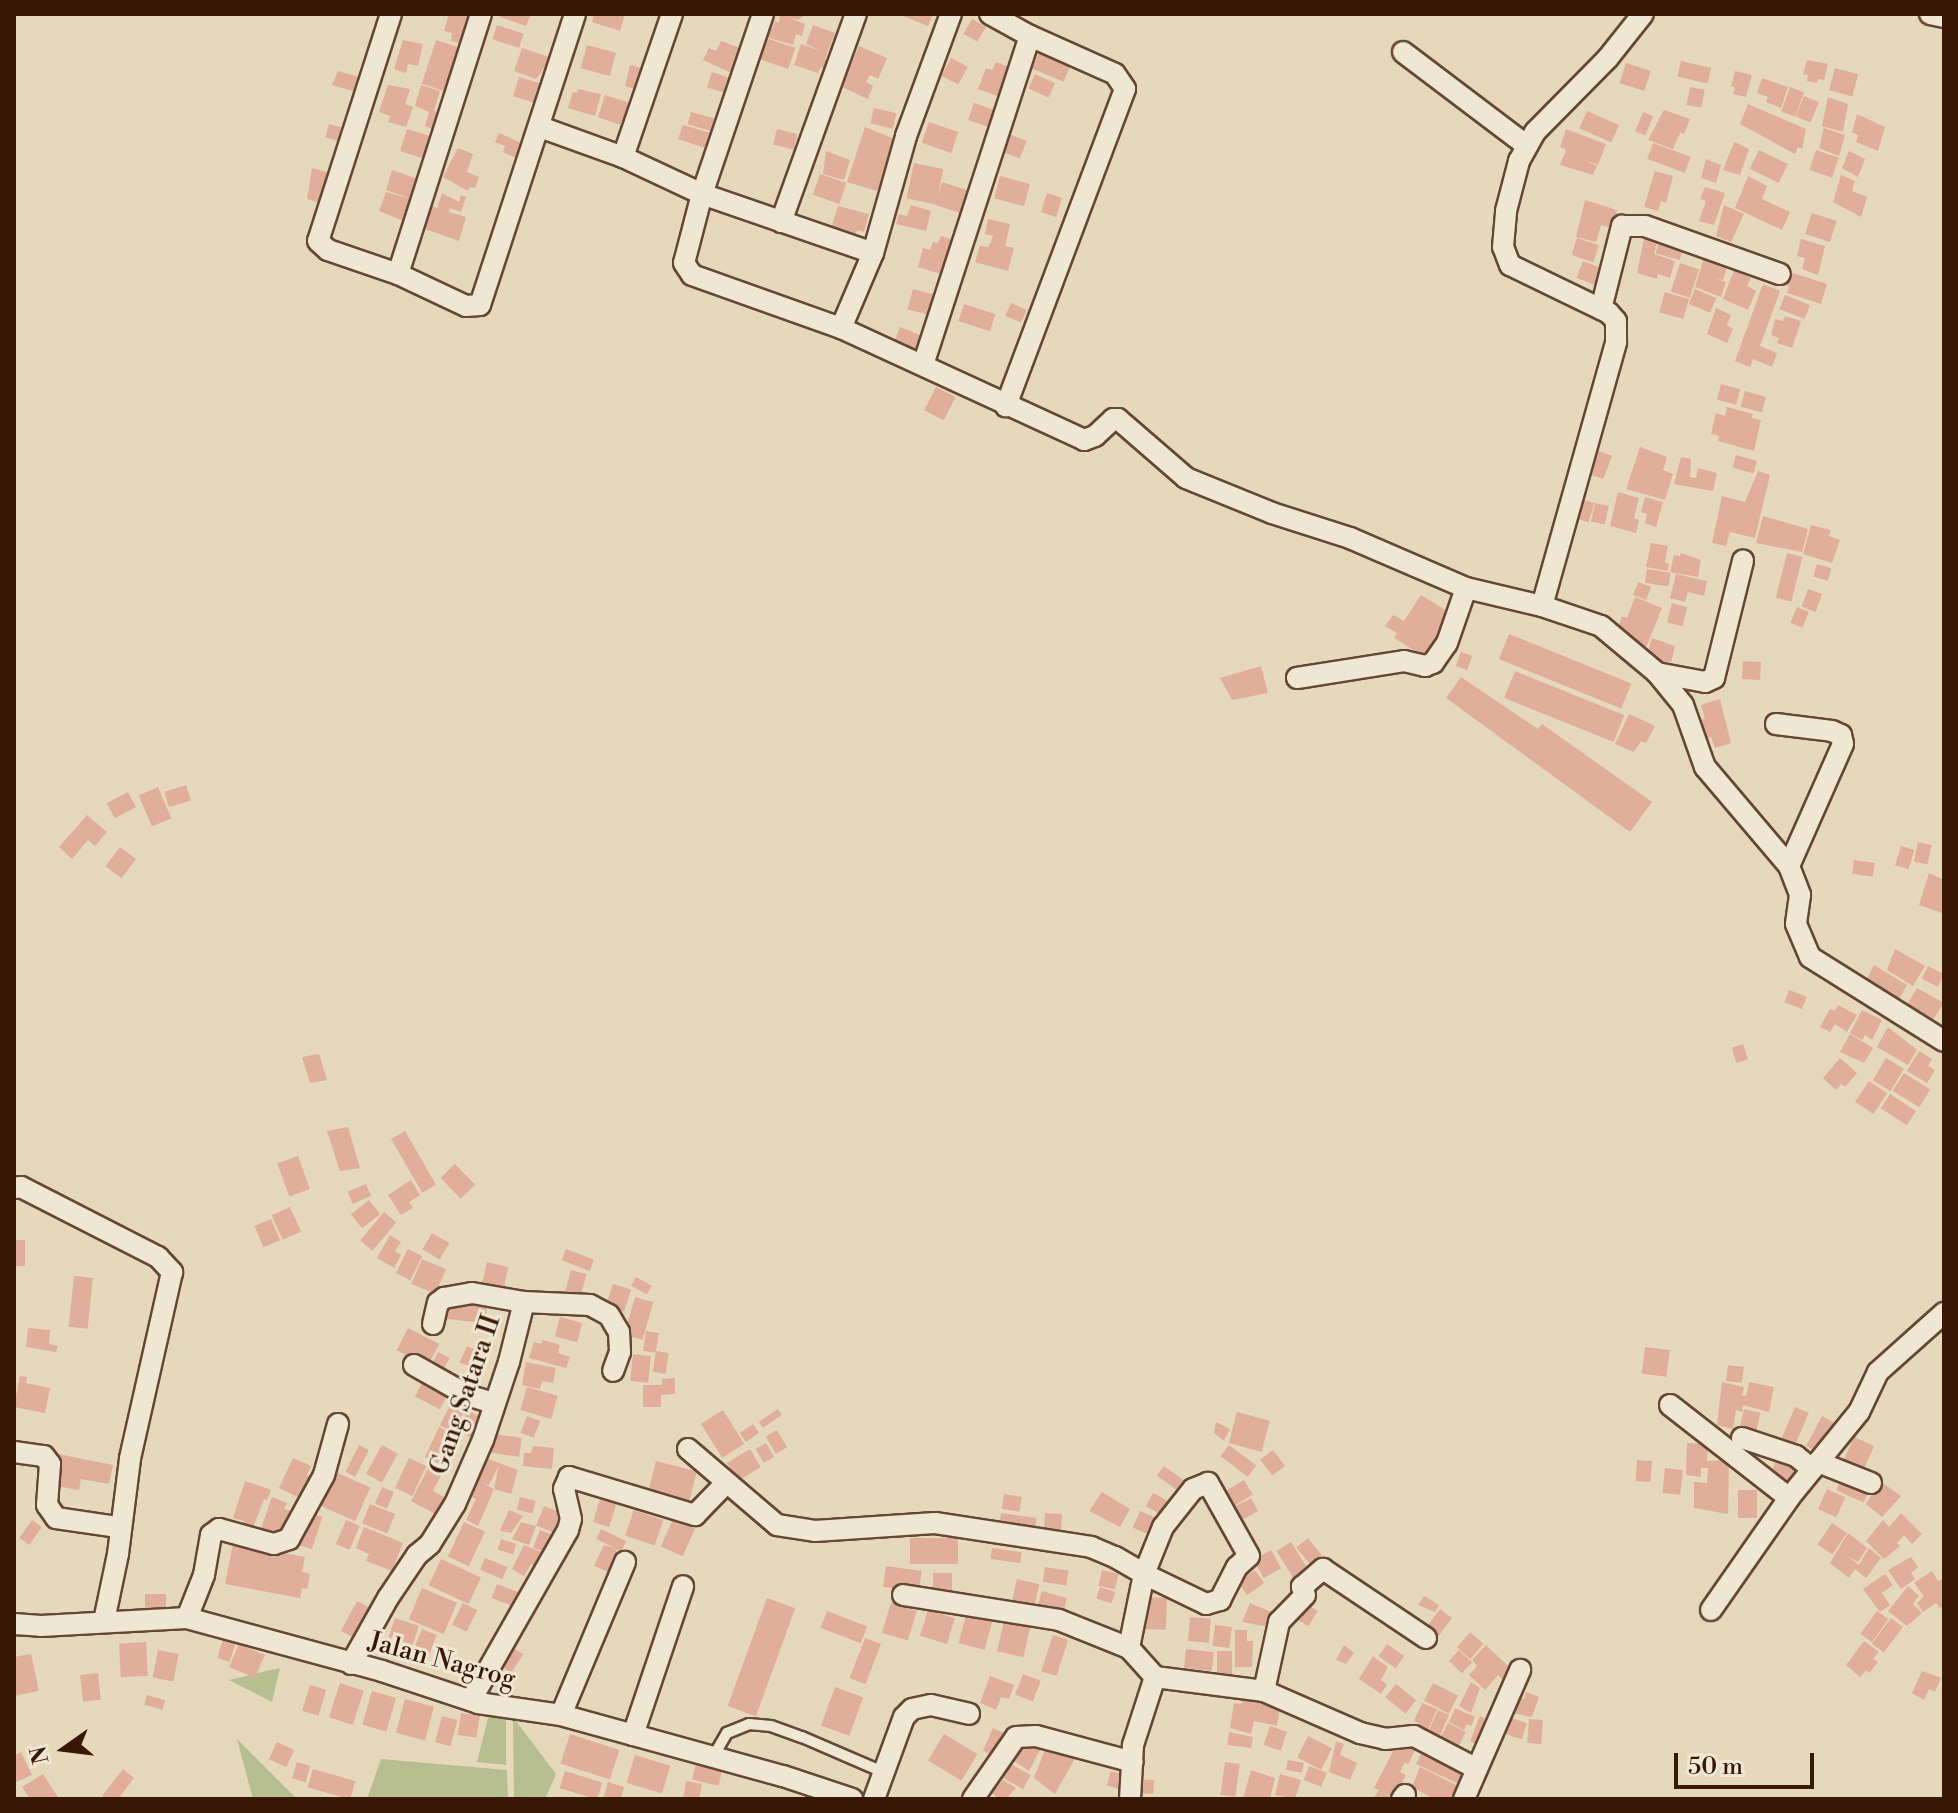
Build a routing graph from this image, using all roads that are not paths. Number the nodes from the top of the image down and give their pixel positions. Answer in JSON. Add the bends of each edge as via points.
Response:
{"nodes":[{"id":1,"x":391,"y":14,"type":"edge"},
{"id":2,"x":481,"y":14,"type":"edge"},
{"id":3,"x":575,"y":14,"type":"edge"},
{"id":4,"x":672,"y":14,"type":"edge"},
{"id":5,"x":763,"y":14,"type":"edge"},
{"id":6,"x":856,"y":14,"type":"edge"},
{"id":7,"x":951,"y":14,"type":"edge"},
{"id":8,"x":990,"y":14,"type":"edge"},
{"id":9,"x":1643,"y":14,"type":"edge"},
{"id":10,"x":1930,"y":14,"type":"edge"},
{"id":11,"x":1944,"y":17,"type":"edge"},
{"id":12,"x":1030,"y":36,"type":"junction"},
{"id":13,"x":1403,"y":52,"type":"dead end"},
{"id":14,"x":540,"y":127,"type":"junction"},
{"id":15,"x":1526,"y":145,"type":"junction"},
{"id":16,"x":623,"y":157,"type":"junction"},
{"id":17,"x":702,"y":194,"type":"junction"},
{"id":18,"x":781,"y":222,"type":"junction"},
{"id":19,"x":873,"y":253,"type":"junction"},
{"id":20,"x":398,"y":274,"type":"junction"},
{"id":21,"x":1780,"y":274,"type":"dead end"},
{"id":22,"x":1601,"y":309,"type":"junction"},
{"id":23,"x":841,"y":328,"type":"junction"},
{"id":24,"x":923,"y":365,"type":"junction"},
{"id":25,"x":1006,"y":406,"type":"junction"},
{"id":26,"x":1743,"y":561,"type":"dead end"},
{"id":27,"x":1466,"y":588,"type":"junction"},
{"id":28,"x":1542,"y":606,"type":"junction"},
{"id":29,"x":1657,"y":673,"type":"junction"},
{"id":30,"x":1297,"y":678,"type":"dead end"},
{"id":31,"x":1776,"y":724,"type":"dead end"},
{"id":32,"x":1789,"y":866,"type":"junction"},
{"id":33,"x":1944,"y":1041,"type":"edge"},
{"id":34,"x":14,"y":1188,"type":"edge"},
{"id":35,"x":524,"y":1302,"type":"junction"},
{"id":36,"x":1944,"y":1313,"type":"edge"},
{"id":37,"x":433,"y":1324,"type":"dead end"},
{"id":38,"x":414,"y":1365,"type":"dead end"},
{"id":39,"x":613,"y":1371,"type":"dead end"},
{"id":40,"x":493,"y":1403,"type":"junction"},
{"id":41,"x":1670,"y":1405,"type":"dead end"},
{"id":42,"x":338,"y":1424,"type":"dead end"},
{"id":43,"x":1742,"y":1438,"type":"dead end"},
{"id":44,"x":688,"y":1449,"type":"dead end"},
{"id":45,"x":14,"y":1452,"type":"edge"},
{"id":46,"x":1815,"y":1466,"type":"junction"},
{"id":47,"x":726,"y":1483,"type":"junction"},
{"id":48,"x":1871,"y":1483,"type":"dead end"},
{"id":49,"x":1789,"y":1498,"type":"junction"},
{"id":50,"x":118,"y":1527,"type":"junction"},
{"id":51,"x":625,"y":1562,"type":"dead end"},
{"id":52,"x":1144,"y":1574,"type":"junction"},
{"id":53,"x":683,"y":1586,"type":"dead end"},
{"id":54,"x":903,"y":1595,"type":"dead end"},
{"id":55,"x":1711,"y":1610,"type":"dead end"},
{"id":56,"x":187,"y":1618,"type":"junction"},
{"id":57,"x":104,"y":1621,"type":"junction"},
{"id":58,"x":14,"y":1624,"type":"edge"},
{"id":59,"x":1426,"y":1638,"type":"dead end"},
{"id":60,"x":1129,"y":1648,"type":"junction"},
{"id":61,"x":351,"y":1664,"type":"junction"},
{"id":62,"x":1520,"y":1670,"type":"dead end"},
{"id":63,"x":1155,"y":1677,"type":"junction"},
{"id":64,"x":1264,"y":1691,"type":"junction"},
{"id":65,"x":471,"y":1700,"type":"junction"},
{"id":66,"x":969,"y":1714,"type":"dead end"},
{"id":67,"x":561,"y":1715,"type":"junction"},
{"id":68,"x":633,"y":1735,"type":"junction"},
{"id":69,"x":713,"y":1757,"type":"junction"},
{"id":70,"x":1133,"y":1762,"type":"junction"},
{"id":71,"x":1477,"y":1769,"type":"junction"},
{"id":72,"x":883,"y":1772,"type":"junction"},
{"id":73,"x":852,"y":1799,"type":"edge"},
{"id":74,"x":874,"y":1799,"type":"edge"},
{"id":75,"x":973,"y":1799,"type":"edge"},
{"id":76,"x":1130,"y":1799,"type":"edge"},
{"id":77,"x":1464,"y":1799,"type":"edge"}],
"edges":[{"from":1,"to":20,"type":"street","via":[[318,241],[328,250]]},
{"from":2,"to":20,"type":"street"},
{"from":3,"to":14,"type":"street"},
{"from":4,"to":16,"type":"street"},
{"from":5,"to":17,"type":"street"},
{"from":6,"to":18,"type":"street"},
{"from":7,"to":19,"type":"street","via":[[906,136]]},
{"from":8,"to":12,"type":"street"},
{"from":9,"to":15,"type":"street"},
{"from":10,"to":11,"type":"street"},
{"from":12,"to":24,"type":"street"},
{"from":12,"to":25,"type":"street","via":[[1115,74],[1125,89]]},
{"from":13,"to":15,"type":"street"},
{"from":14,"to":16,"type":"street"},
{"from":14,"to":20,"type":"street","via":[[480,305],[466,306]]},
{"from":15,"to":22,"type":"street","via":[[1506,211],[1506,260]]},
{"from":16,"to":17,"type":"street"},
{"from":17,"to":18,"type":"street"},
{"from":17,"to":23,"type":"street","via":[[684,263],[692,275]]},
{"from":18,"to":19,"type":"street"},
{"from":19,"to":23,"type":"street"},
{"from":21,"to":22,"type":"street","via":[[1645,226],[1622,226]]},
{"from":22,"to":28,"type":"street","via":[[1614,316],[1616,342]]},
{"from":23,"to":24,"type":"street"},
{"from":24,"to":25,"type":"street"},
{"from":25,"to":27,"type":"street","via":[[1084,440],[1118,419],[1186,478],[1350,538]]},
{"from":26,"to":29,"type":"street","via":[[1714,678],[1705,682]]},
{"from":27,"to":28,"type":"street"},
{"from":27,"to":30,"type":"street","via":[[1447,643],[1433,663],[1404,661]]},
{"from":28,"to":29,"type":"street","via":[[1600,625]]},
{"from":29,"to":32,"type":"street","via":[[1683,705],[1705,767]]},
{"from":31,"to":32,"type":"street","via":[[1832,731],[1841,735],[1843,744]]},
{"from":32,"to":33,"type":"street","via":[[1800,895],[1796,924],[1810,957]]},
{"from":34,"to":50,"type":"street","via":[[158,1257],[172,1272]]},
{"from":35,"to":37,"type":"street","via":[[452,1295],[438,1303]]},
{"from":35,"to":39,"type":"street","via":[[590,1305],[609,1315],[619,1332],[620,1352]]},
{"from":35,"to":40,"type":"street","name":"Gang Satara II"},
{"from":36,"to":46,"type":"street","via":[[1878,1372],[1859,1412]]},
{"from":38,"to":40,"type":"street","via":[[467,1395]]},
{"from":40,"to":61,"type":"street","name":"Gang Satara II","via":[[455,1504],[388,1598]]},
{"from":41,"to":49,"type":"street"},
{"from":42,"to":56,"type":"street","via":[[324,1475],[296,1531],[274,1544],[214,1531],[199,1593]]},
{"from":43,"to":46,"type":"street"},
{"from":44,"to":47,"type":"street"},
{"from":45,"to":50,"type":"street","via":[[44,1456],[50,1464],[47,1505],[56,1518]]},
{"from":46,"to":48,"type":"street"},
{"from":46,"to":49,"type":"street"},
{"from":47,"to":52,"type":"street","via":[[777,1525],[815,1531],[935,1523],[978,1528],[1091,1547]]},
{"from":47,"to":65,"type":"street","via":[[695,1515],[569,1477],[564,1489],[571,1514],[568,1530]]},
{"from":49,"to":55,"type":"street"},
{"from":50,"to":57,"type":"street"},
{"from":51,"to":67,"type":"street"},
{"from":52,"to":52,"type":"street","via":[[1206,1604],[1220,1600],[1249,1556],[1208,1483],[1193,1489],[1163,1527]]},
{"from":52,"to":60,"type":"street"},
{"from":53,"to":68,"type":"street"},
{"from":54,"to":60,"type":"street","via":[[1059,1620]]},
{"from":56,"to":57,"type":"street","name":"Jalan Nagrog"},
{"from":56,"to":61,"type":"street","name":"Jalan Nagrog"},
{"from":57,"to":58,"type":"street","name":"Jalan Nagrog"},
{"from":59,"to":64,"type":"street","via":[[1323,1569],[1302,1587],[1305,1595],[1279,1622]]},
{"from":60,"to":63,"type":"street"},
{"from":61,"to":65,"type":"street","name":"Jalan Nagrog"},
{"from":62,"to":71,"type":"street"},
{"from":63,"to":64,"type":"street"},
{"from":63,"to":70,"type":"street","via":[[1133,1745]]},
{"from":64,"to":71,"type":"street","via":[[1360,1733],[1385,1739],[1414,1736]]},
{"from":65,"to":67,"type":"street","name":"Jalan Nagrog"},
{"from":66,"to":72,"type":"street","via":[[931,1705],[912,1709]]},
{"from":67,"to":68,"type":"street","name":"Jalan Nagrog"},
{"from":68,"to":69,"type":"street","name":"Jalan Nagrog"},
{"from":69,"to":72,"type":"lane","via":[[735,1727],[760,1725]]},
{"from":69,"to":73,"type":"street","name":"Jalan Nagrog"},
{"from":70,"to":75,"type":"street","via":[[1036,1736],[1016,1737]]},
{"from":70,"to":76,"type":"street"},
{"from":71,"to":77,"type":"street"},
{"from":72,"to":74,"type":"street"}]}
